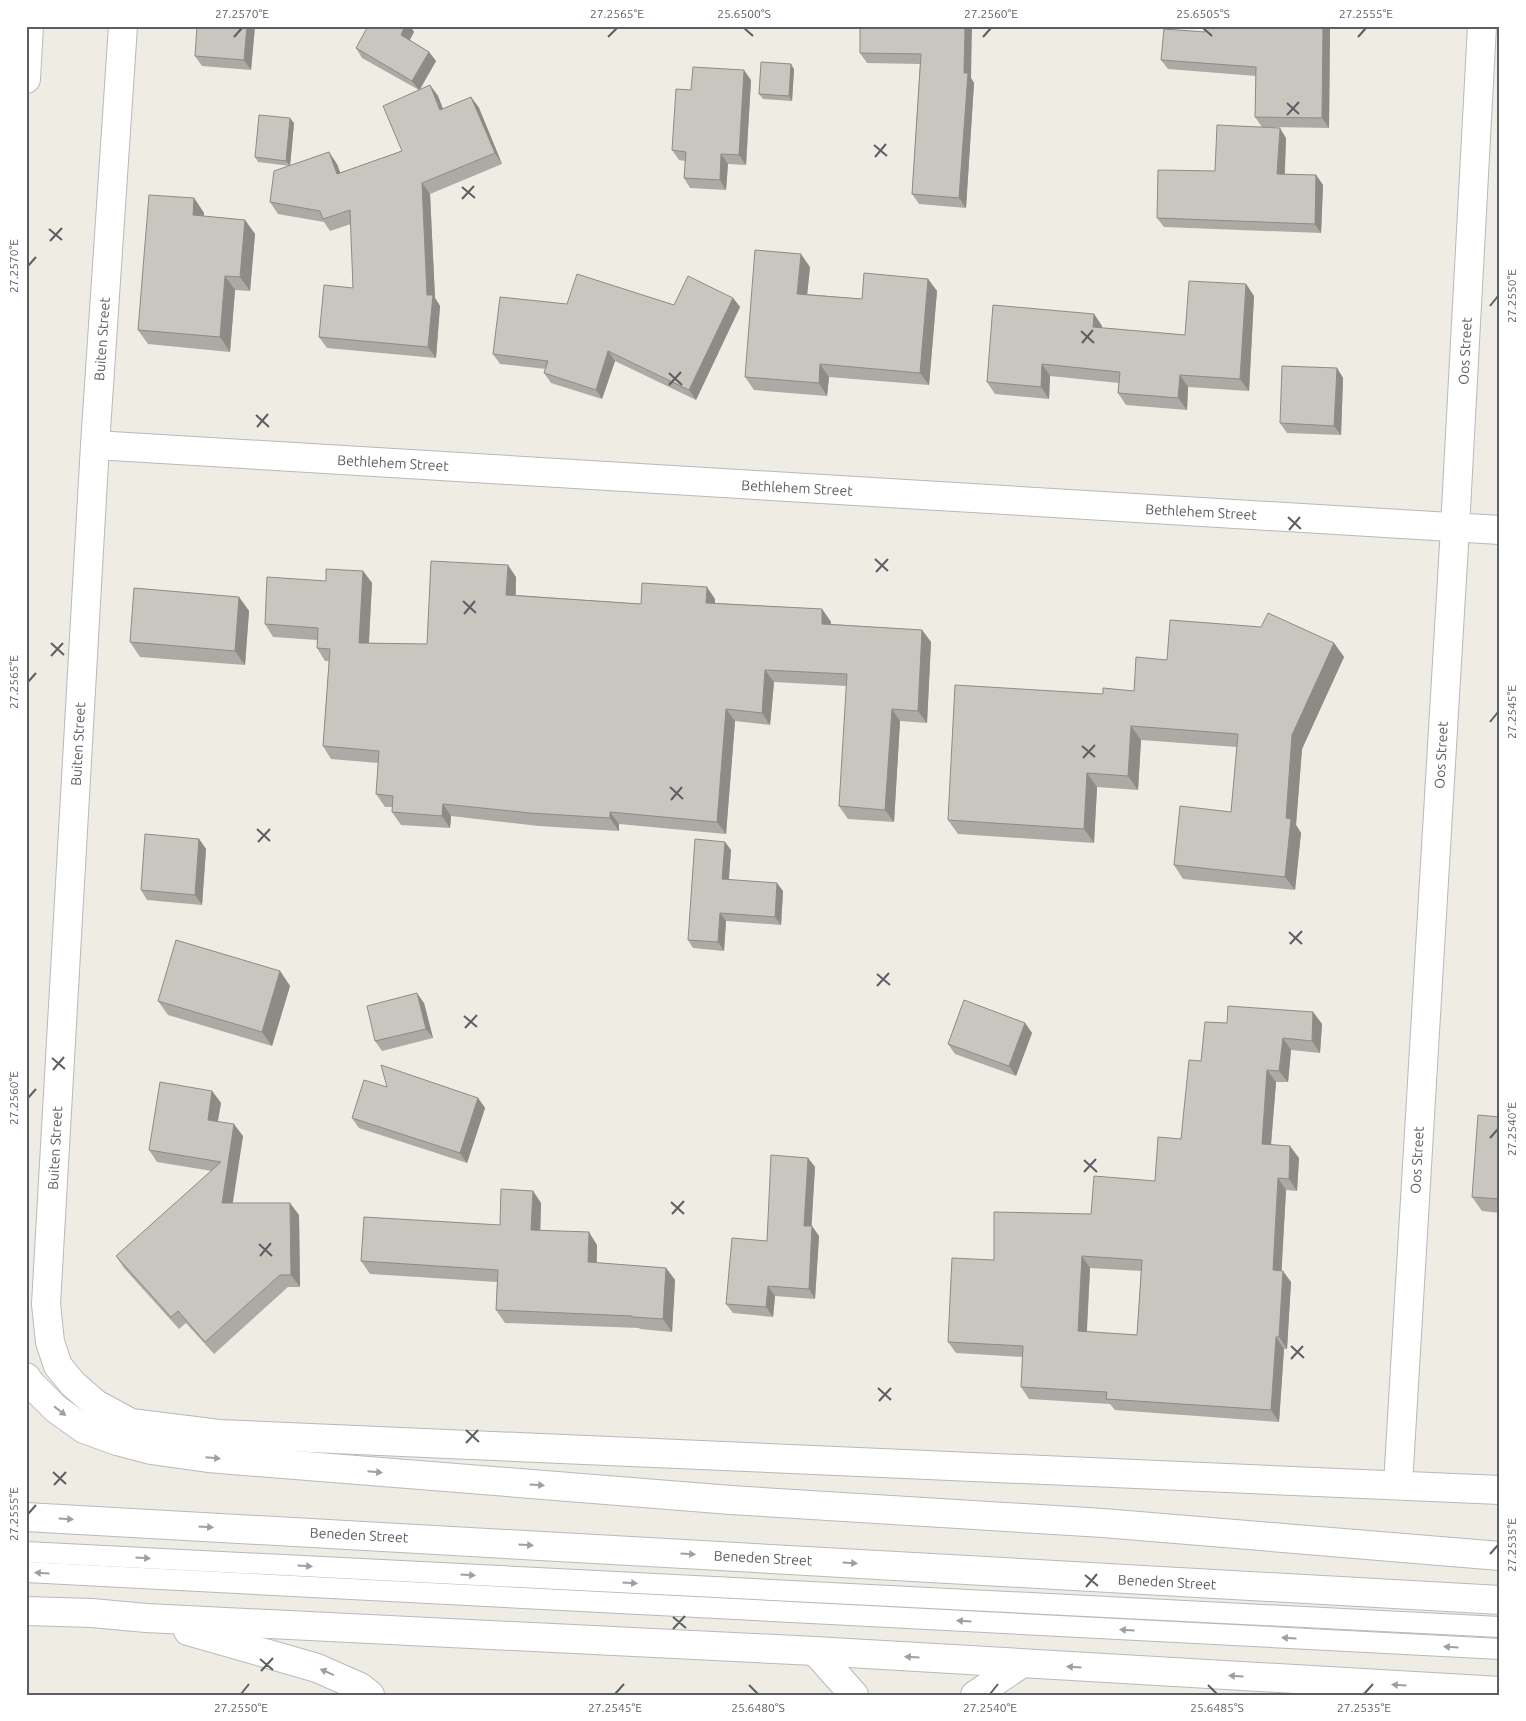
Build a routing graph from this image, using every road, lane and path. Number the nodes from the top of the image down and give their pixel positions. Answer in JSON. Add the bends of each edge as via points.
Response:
{"nodes":[{"id":1,"x":29,"y":26,"type":"edge"},
{"id":2,"x":123,"y":26,"type":"edge"},
{"id":3,"x":1482,"y":26,"type":"edge"},
{"id":4,"x":26,"y":79,"type":"edge"},
{"id":5,"x":95,"y":445,"type":"junction"},
{"id":6,"x":1455,"y":528,"type":"junction"},
{"id":7,"x":1500,"y":530,"type":"edge"},
{"id":8,"x":26,"y":1377,"type":"edge"},
{"id":9,"x":1398,"y":1485,"type":"junction"},
{"id":10,"x":1500,"y":1490,"type":"edge"},
{"id":11,"x":26,"y":1517,"type":"edge"},
{"id":12,"x":26,"y":1552,"type":"edge"},
{"id":13,"x":1500,"y":1556,"type":"edge"},
{"id":14,"x":26,"y":1572,"type":"edge"},
{"id":15,"x":1500,"y":1600,"type":"edge"},
{"id":16,"x":26,"y":1611,"type":"edge"},
{"id":17,"x":146,"y":1618,"type":"junction"},
{"id":18,"x":1500,"y":1628,"type":"edge"},
{"id":19,"x":1500,"y":1649,"type":"edge"},
{"id":20,"x":815,"y":1651,"type":"junction"},
{"id":21,"x":1021,"y":1664,"type":"junction"},
{"id":22,"x":1500,"y":1691,"type":"edge"},
{"id":23,"x":370,"y":1695,"type":"edge"},
{"id":24,"x":854,"y":1695,"type":"edge"},
{"id":25,"x":975,"y":1695,"type":"edge"}],
"edges":[{"from":1,"to":4,"type":"street"},
{"from":2,"to":5,"type":"street","name":"Buiten Street"},
{"from":3,"to":6,"type":"street","name":"Oos Street"},
{"from":5,"to":6,"type":"street","name":"Bethlehem Street"},
{"from":5,"to":9,"type":"street","name":"Buiten Street","via":[[46,1304],[50,1342],[58,1366],[96,1404],[131,1423],[218,1434]]},
{"from":6,"to":7,"type":"street","name":"Bethlehem Street"},
{"from":6,"to":9,"type":"street","name":"Oos Street"},
{"from":8,"to":13,"type":"street","one_way":true,"via":[[56,1409],[84,1429],[151,1450],[208,1458],[731,1500],[1103,1523]]},
{"from":9,"to":10,"type":"street"},
{"from":11,"to":15,"type":"street","name":"Beneden Street","one_way":true},
{"from":12,"to":18,"type":"lane","one_way":true},
{"from":19,"to":14,"type":"lane","one_way":true},
{"from":16,"to":17,"type":"street"},
{"from":17,"to":20,"type":"street"},
{"from":23,"to":17,"type":"street","one_way":true,"via":[[360,1687],[317,1668]]},
{"from":21,"to":20,"type":"street","one_way":true},
{"from":20,"to":24,"type":"street"},
{"from":22,"to":21,"type":"street","one_way":true},
{"from":21,"to":25,"type":"street"}]}
